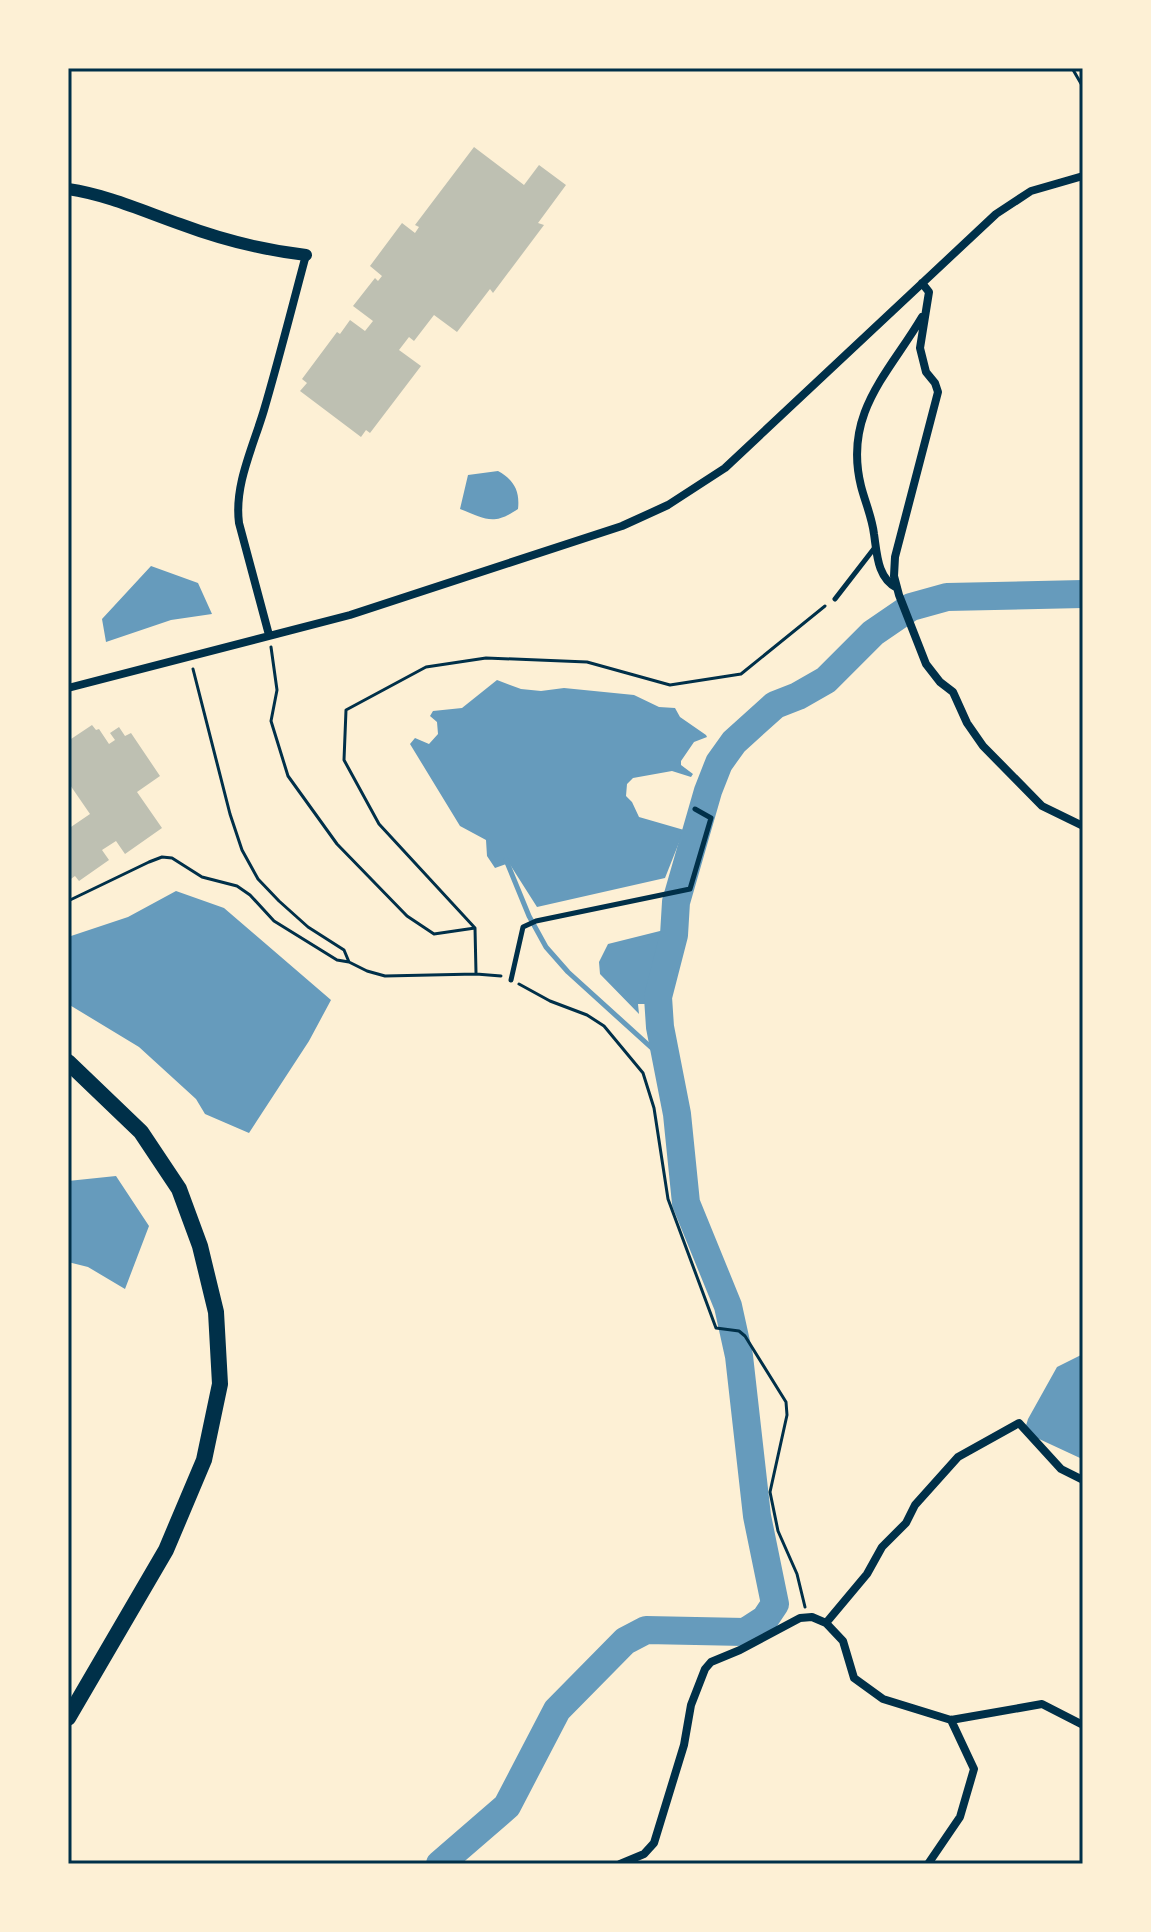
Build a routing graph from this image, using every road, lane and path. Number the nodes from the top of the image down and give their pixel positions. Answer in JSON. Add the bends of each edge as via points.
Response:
{"nodes":[{"id":1,"x":1072,"y":68,"type":"edge"},
{"id":2,"x":1083,"y":87,"type":"edge"},
{"id":3,"x":1083,"y":176,"type":"edge"},
{"id":4,"x":68,"y":189,"type":"edge"},
{"id":5,"x":306,"y":255,"type":"joint"},
{"id":6,"x":922,"y":283,"type":"junction"},
{"id":7,"x":924,"y":313,"type":"junction"},
{"id":8,"x":876,"y":545,"type":"junction"},
{"id":9,"x":897,"y":588,"type":"junction"},
{"id":10,"x":835,"y":599,"type":"joint"},
{"id":11,"x":269,"y":635,"type":"junction"},
{"id":12,"x":190,"y":656,"type":"junction"},
{"id":13,"x":68,"y":688,"type":"edge"},
{"id":14,"x":695,"y":809,"type":"dead end"},
{"id":15,"x":1083,"y":826,"type":"edge"},
{"id":16,"x":68,"y":901,"type":"edge"},
{"id":17,"x":475,"y":928,"type":"junction"},
{"id":18,"x":349,"y":962,"type":"junction"},
{"id":19,"x":476,"y":974,"type":"junction"},
{"id":20,"x":511,"y":980,"type":"junction"},
{"id":21,"x":68,"y":1062,"type":"edge"},
{"id":22,"x":1083,"y":1480,"type":"edge"},
{"id":23,"x":806,"y":1610,"type":"dead end"},
{"id":24,"x":826,"y":1623,"type":"junction"},
{"id":25,"x":68,"y":1718,"type":"edge"},
{"id":26,"x":951,"y":1720,"type":"junction"},
{"id":27,"x":1083,"y":1725,"type":"edge"},
{"id":28,"x":620,"y":1864,"type":"edge"},
{"id":29,"x":928,"y":1864,"type":"edge"}],
"edges":[{"from":1,"to":2,"type":"path"},
{"from":3,"to":6,"type":"street","via":[[1015,200]]},
{"from":4,"to":5,"type":"street","via":[[277,252]]},
{"from":5,"to":11,"type":"street","via":[[238,493],[237,508]]},
{"from":6,"to":7,"type":"street","via":[[929,292]]},
{"from":6,"to":11,"type":"street","via":[[725,468],[668,505],[622,526],[350,615]]},
{"from":7,"to":8,"type":"street","via":[[868,400],[862,422],[859,471]]},
{"from":7,"to":9,"type":"street","via":[[922,362],[938,392],[895,557]]},
{"from":8,"to":9,"type":"street","via":[[884,578]]},
{"from":8,"to":10,"type":"lane"},
{"from":9,"to":15,"type":"street","via":[[926,664],[953,692],[983,746],[1042,806]]},
{"from":10,"to":17,"type":"path","via":[[741,674],[670,685],[587,662],[486,658],[426,667],[346,710],[344,760],[379,824]]},
{"from":11,"to":12,"type":"street"},
{"from":11,"to":17,"type":"path","via":[[277,690],[271,721],[288,776],[337,844],[407,916],[434,934]]},
{"from":12,"to":13,"type":"street"},
{"from":12,"to":18,"type":"path","via":[[242,850],[258,879],[279,901],[344,950]]},
{"from":14,"to":20,"type":"lane","via":[[711,818],[690,889],[526,925]]},
{"from":16,"to":18,"type":"path","via":[[149,862],[172,858],[202,877],[237,886],[274,921],[337,960]]},
{"from":17,"to":19,"type":"path"},
{"from":18,"to":19,"type":"path","via":[[385,976]]},
{"from":19,"to":20,"type":"path"},
{"from":20,"to":23,"type":"path","via":[[604,1026],[643,1073],[668,1199],[716,1328],[745,1336],[786,1402],[770,1492]]},
{"from":21,"to":25,"type":"highway","via":[[141,1132],[179,1189],[216,1312],[220,1384],[204,1460],[166,1550]]},
{"from":22,"to":24,"type":"street","via":[[1061,1469],[1019,1423],[958,1457]]},
{"from":24,"to":26,"type":"street","via":[[843,1641],[854,1678],[883,1699]]},
{"from":24,"to":28,"type":"street","via":[[800,1618],[705,1669],[654,1843],[644,1854]]},
{"from":26,"to":27,"type":"street","via":[[1042,1704]]},
{"from":26,"to":29,"type":"street","via":[[974,1769],[960,1817]]}]}
